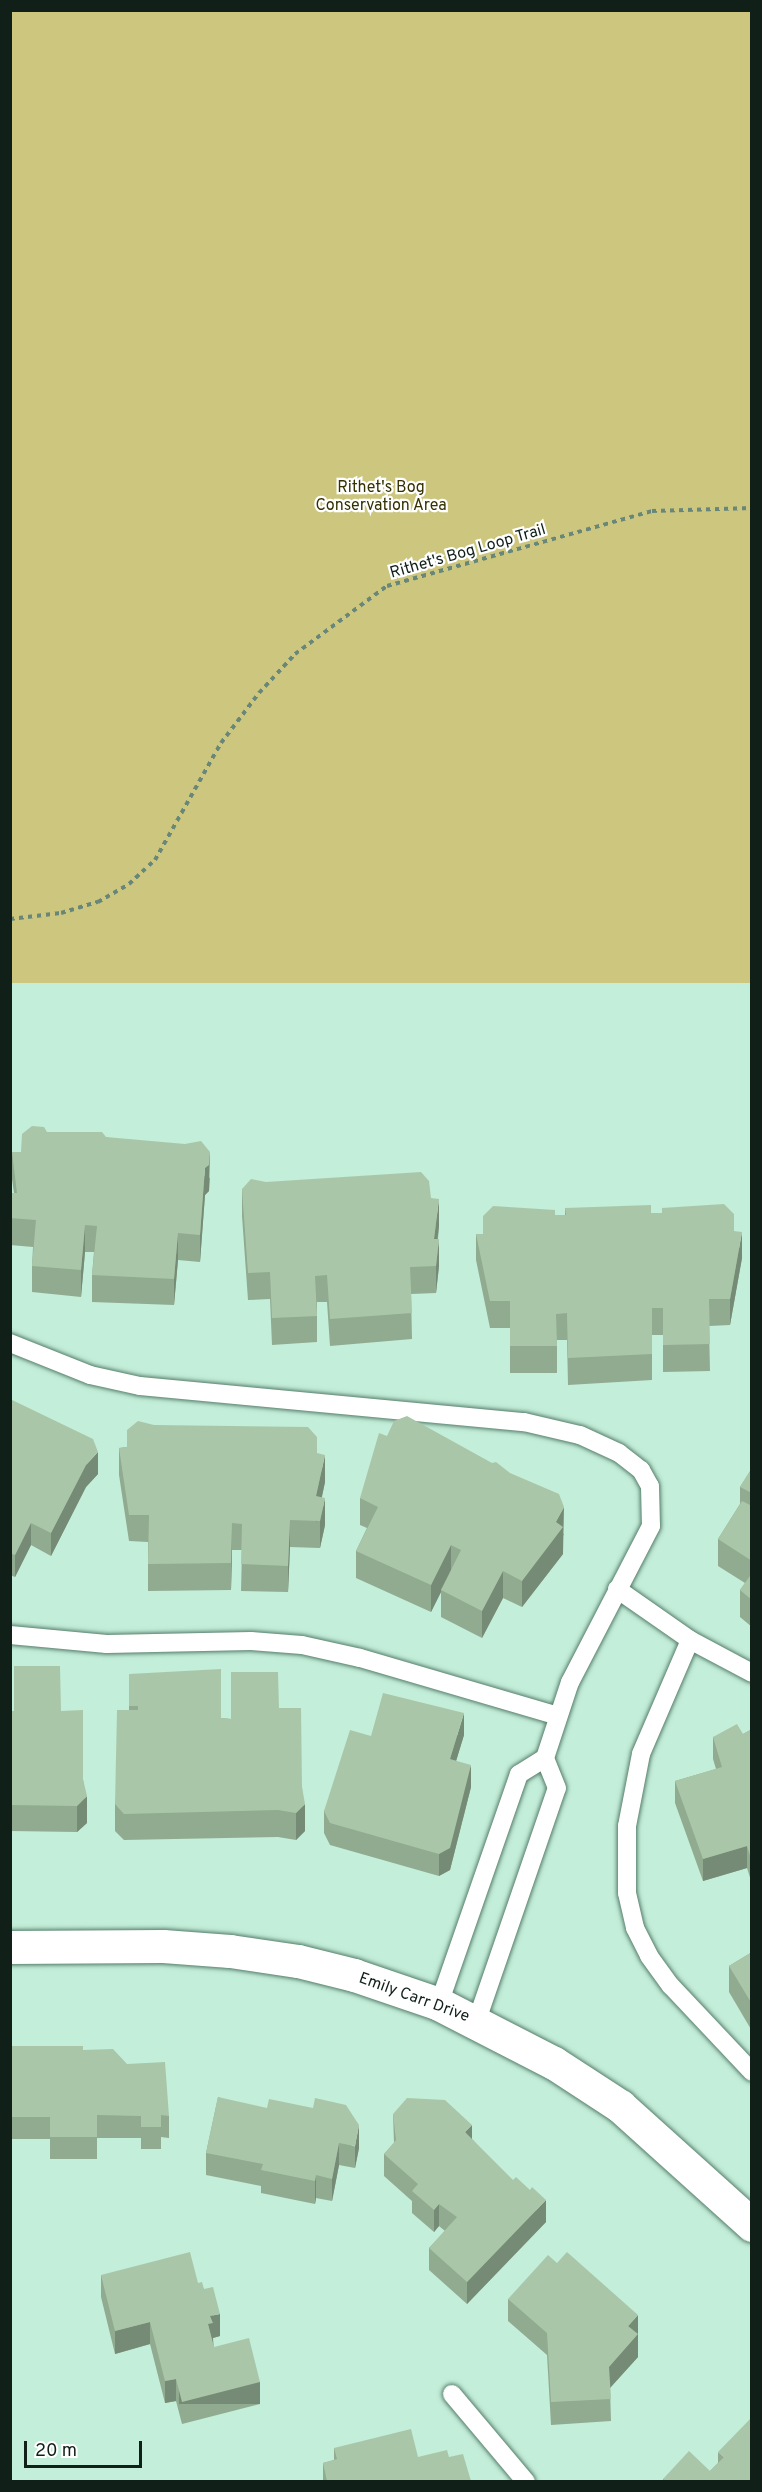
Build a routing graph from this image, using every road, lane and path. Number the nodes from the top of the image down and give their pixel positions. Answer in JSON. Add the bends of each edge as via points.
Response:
{"nodes":[{"id":1,"x":752,"y":508,"type":"edge"},
{"id":2,"x":10,"y":919,"type":"edge"},
{"id":3,"x":10,"y":1343,"type":"edge"},
{"id":4,"x":617,"y":1589,"type":"junction"},
{"id":5,"x":10,"y":1635,"type":"edge"},
{"id":6,"x":690,"y":1640,"type":"junction"},
{"id":7,"x":752,"y":1673,"type":"edge"},
{"id":8,"x":558,"y":1716,"type":"junction"},
{"id":9,"x":545,"y":1758,"type":"junction"},
{"id":10,"x":10,"y":1947,"type":"edge"},
{"id":11,"x":439,"y":2004,"type":"junction"},
{"id":12,"x":477,"y":2020,"type":"junction"},
{"id":13,"x":752,"y":2072,"type":"edge"},
{"id":14,"x":752,"y":2225,"type":"edge"},
{"id":15,"x":452,"y":2394,"type":"dead end"},
{"id":16,"x":526,"y":2481,"type":"edge"}],
"edges":[{"from":1,"to":2,"type":"path","name":"Rithet's Bog Loop Trail","via":[[652,511],[387,586],[295,654],[260,693],[221,743],[155,860],[129,884],[98,902],[61,913]]},
{"from":3,"to":4,"type":"lane","via":[[90,1375],[140,1386],[525,1422],[580,1435],[619,1453],[641,1470],[650,1486],[651,1526]]},
{"from":4,"to":6,"type":"lane"},
{"from":4,"to":8,"type":"lane","via":[[578,1665]]},
{"from":5,"to":8,"type":"lane","via":[[107,1644],[251,1641],[302,1645]]},
{"from":6,"to":7,"type":"lane"},
{"from":6,"to":13,"type":"lane","via":[[641,1754],[627,1826],[627,1893],[635,1928],[649,1956],[671,1986]]},
{"from":8,"to":9,"type":"lane"},
{"from":9,"to":11,"type":"lane","via":[[519,1774]]},
{"from":9,"to":12,"type":"lane","via":[[557,1788]]},
{"from":10,"to":11,"type":"street","name":"Emily Carr Drive","via":[[163,1946],[230,1951],[309,1964]]},
{"from":11,"to":12,"type":"street","name":"Emily Carr Drive"},
{"from":12,"to":14,"type":"street","name":"Emily Carr Drive","via":[[620,2106]]},
{"from":15,"to":16,"type":"lane"}]}
